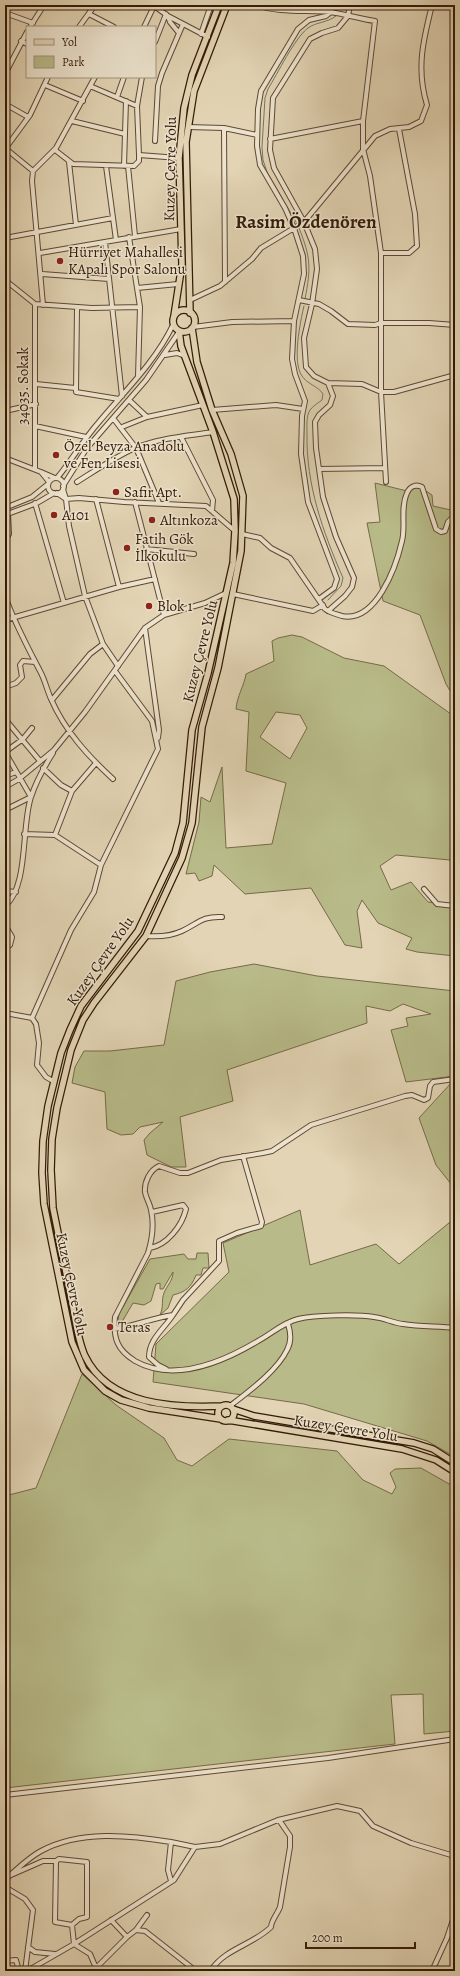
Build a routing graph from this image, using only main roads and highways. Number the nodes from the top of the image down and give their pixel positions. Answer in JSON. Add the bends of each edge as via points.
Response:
{"nodes":[{"id":1,"x":219,"y":5,"type":"edge"},
{"id":2,"x":227,"y":5,"type":"edge"},
{"id":3,"x":190,"y":313,"type":"junction"},
{"id":4,"x":174,"y":316,"type":"junction"},
{"id":5,"x":193,"y":327,"type":"junction"},
{"id":6,"x":179,"y":331,"type":"junction"},
{"id":7,"x":222,"y":1406,"type":"junction"},
{"id":8,"x":232,"y":1408,"type":"junction"},
{"id":9,"x":221,"y":1419,"type":"junction"},
{"id":10,"x":228,"y":1420,"type":"junction"},
{"id":11,"x":455,"y":1463,"type":"edge"},
{"id":12,"x":455,"y":1472,"type":"edge"}],
"edges":[{"from":1,"to":4,"type":"main road","name":"Kuzey Çevre Yolu","via":[[186,93],[179,158],[182,264]]},
{"from":2,"to":3,"type":"main road","name":"Kuzey Çevre Yolu","via":[[194,91],[188,127],[185,159]]},
{"from":3,"to":4,"type":"main road","via":[[182,310]]},
{"from":3,"to":5,"type":"main road","via":[[194,320]]},
{"from":4,"to":6,"type":"main road","via":[[174,325]]},
{"from":5,"to":6,"type":"main road","via":[[185,332]]},
{"from":5,"to":7,"type":"main road","name":"Kuzey Çevre Yolu","via":[[197,362],[212,410],[231,454],[243,496],[242,551],[218,668],[202,727],[192,823],[182,858],[146,936],[83,1020],[71,1050],[57,1108],[51,1170],[53,1208],[80,1343],[92,1367],[119,1391],[146,1401],[195,1407]]},
{"from":6,"to":9,"type":"main road","name":"Kuzey Çevre Yolu","via":[[185,356],[234,499],[233,563],[192,730],[183,823],[174,853],[138,931],[81,1006],[61,1053],[53,1081],[42,1158],[44,1204],[72,1342],[78,1360],[91,1379],[121,1400],[149,1408]]},
{"from":7,"to":8,"type":"main road"},
{"from":7,"to":9,"type":"main road","via":[[218,1412]]},
{"from":8,"to":10,"type":"main road","via":[[233,1416]]},
{"from":8,"to":11,"type":"main road","name":"Kuzey Çevre Yolu","via":[[254,1416],[414,1443],[433,1449]]},
{"from":9,"to":10,"type":"main road"},
{"from":10,"to":12,"type":"main road","name":"Kuzey Çevre Yolu","via":[[402,1449],[436,1460]]}]}
